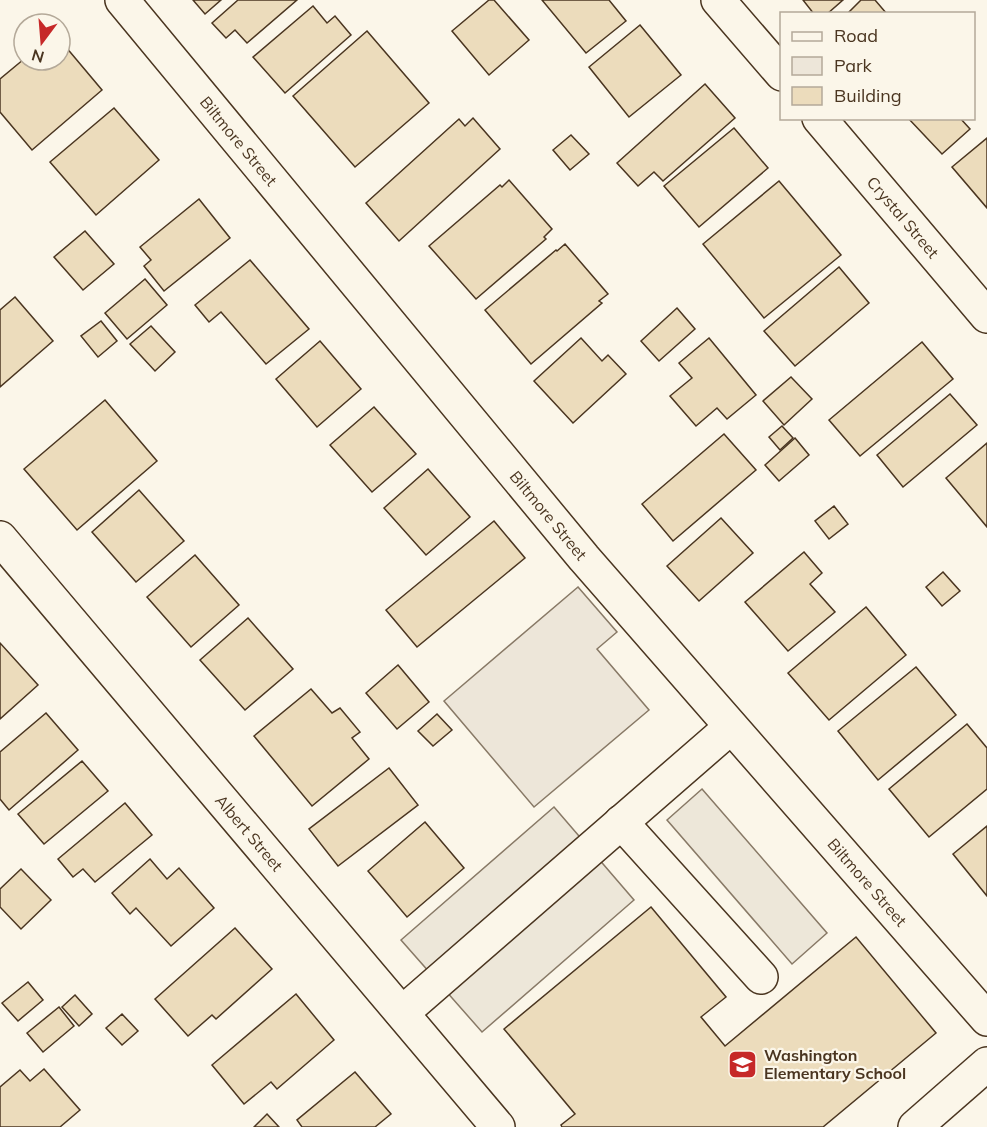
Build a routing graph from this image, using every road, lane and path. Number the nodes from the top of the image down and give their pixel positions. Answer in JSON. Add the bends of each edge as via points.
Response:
{"nodes":[{"id":1,"x":122,"y":0,"type":"edge"},
{"id":2,"x":718,"y":0,"type":"edge"},
{"id":3,"x":780,"y":72,"type":"edge"},
{"id":4,"x":821,"y":120,"type":"edge"},
{"id":5,"x":987,"y":316,"type":"edge"},
{"id":6,"x":1,"y":543,"type":"edge"},
{"id":7,"x":732,"y":727,"type":"junction"},
{"id":8,"x":621,"y":822,"type":"junction"},
{"id":9,"x":761,"y":977,"type":"dead end"},
{"id":10,"x":402,"y":1013,"type":"junction"},
{"id":11,"x":987,"y":1019,"type":"edge"},
{"id":12,"x":987,"y":1064,"type":"edge"},
{"id":13,"x":498,"y":1127,"type":"edge"},
{"id":14,"x":915,"y":1127,"type":"edge"}],
"edges":[{"from":1,"to":7,"type":"street","name":"Biltmore Street","via":[[584,558]]},
{"from":2,"to":3,"type":"street"},
{"from":4,"to":5,"type":"street","name":"Crystal Street"},
{"from":6,"to":10,"type":"street","name":"Albert Street"},
{"from":7,"to":8,"type":"street"},
{"from":7,"to":11,"type":"street","name":"Biltmore Street"},
{"from":8,"to":9,"type":"street"},
{"from":8,"to":10,"type":"street"},
{"from":10,"to":13,"type":"street","name":"Albert Street"},
{"from":12,"to":14,"type":"street"}]}
